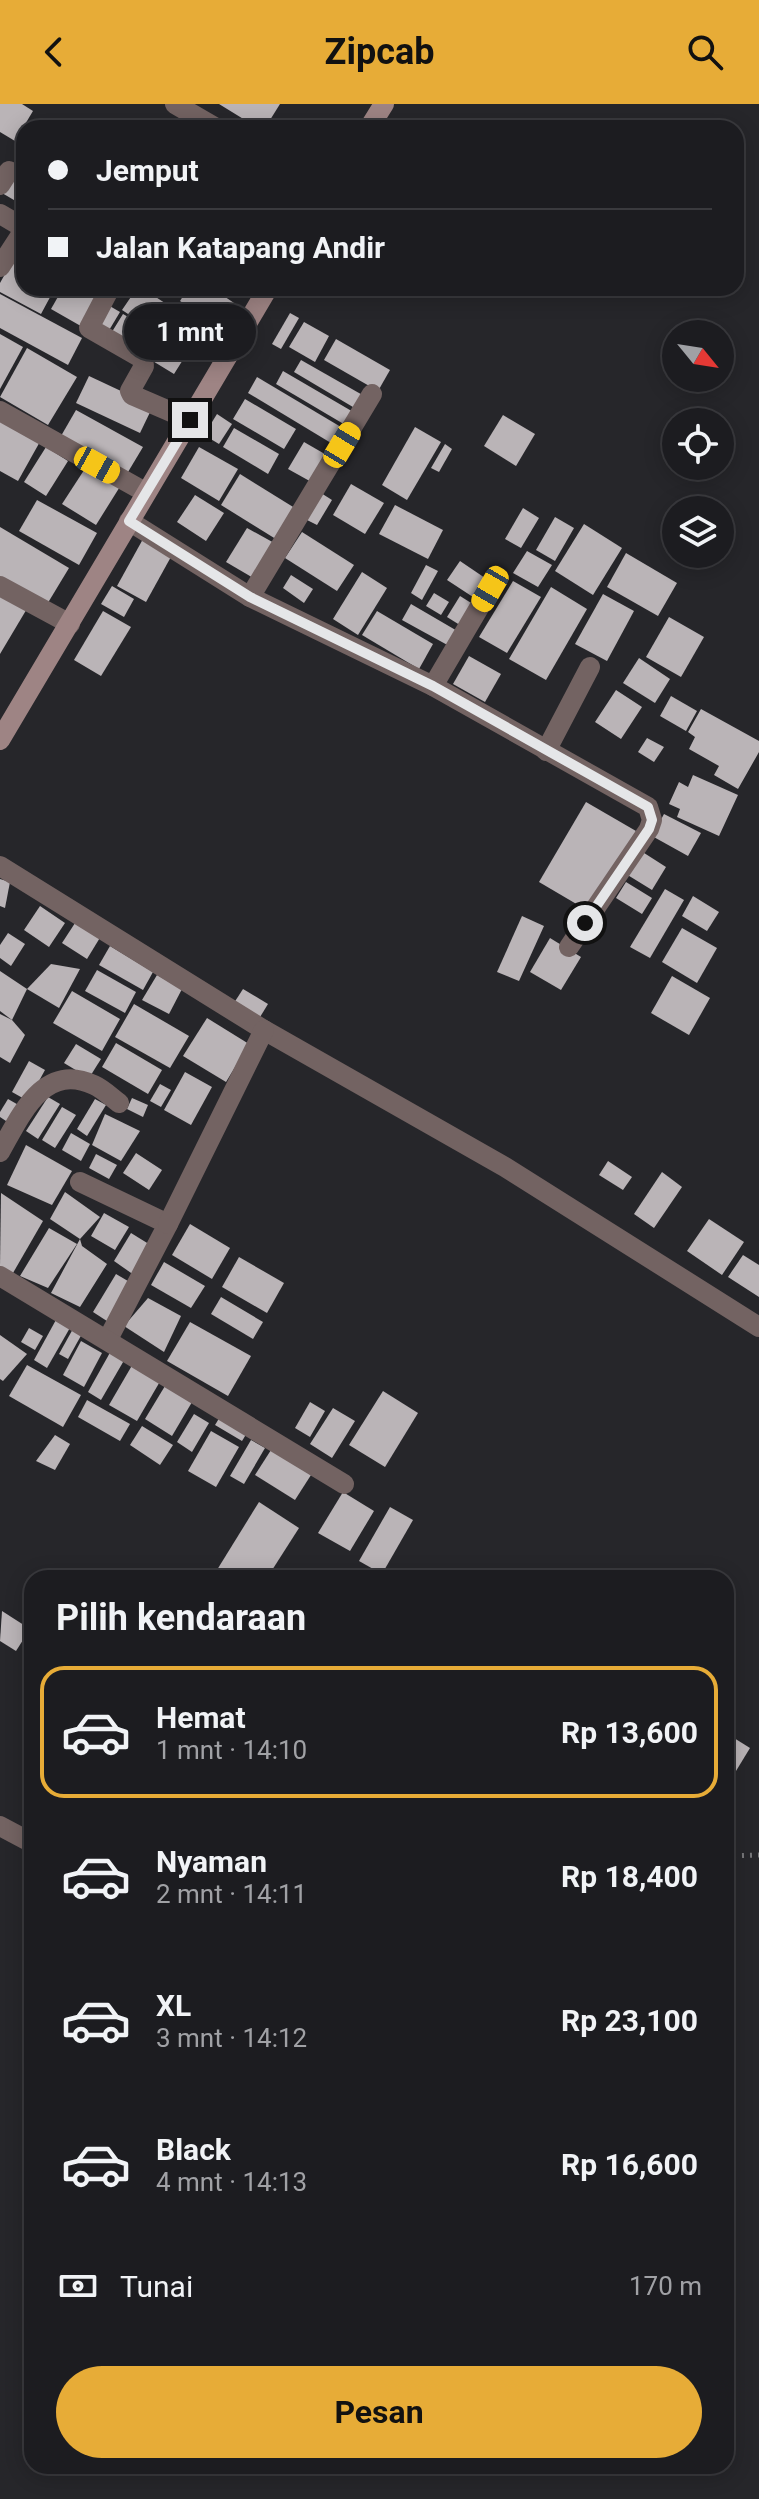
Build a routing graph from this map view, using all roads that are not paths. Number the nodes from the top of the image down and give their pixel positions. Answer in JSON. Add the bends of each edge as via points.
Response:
{"nodes":[{"id":1,"x":175,"y":104,"type":"edge"},
{"id":2,"x":202,"y":120,"type":"edge"},
{"id":3,"x":16,"y":242,"type":"edge"},
{"id":4,"x":0,"y":267,"type":"edge"},
{"id":5,"x":106,"y":296,"type":"edge"},
{"id":6,"x":263,"y":296,"type":"edge"},
{"id":7,"x":372,"y":394,"type":"dead end"},
{"id":8,"x":0,"y":411,"type":"edge"},
{"id":9,"x":190,"y":420,"type":"junction"},
{"id":10,"x":145,"y":492,"type":"junction"},
{"id":11,"x":129,"y":521,"type":"junction"},
{"id":12,"x":0,"y":586,"type":"edge"},
{"id":13,"x":490,"y":589,"type":"dead end"},
{"id":14,"x":250,"y":597,"type":"junction"},
{"id":15,"x":70,"y":624,"type":"junction"},
{"id":16,"x":590,"y":667,"type":"dead end"},
{"id":17,"x":433,"y":686,"type":"junction"},
{"id":18,"x":0,"y":740,"type":"edge"},
{"id":19,"x":546,"y":751,"type":"junction"},
{"id":20,"x":0,"y":866,"type":"edge"},
{"id":21,"x":569,"y":947,"type":"dead end"},
{"id":22,"x":264,"y":1030,"type":"junction"},
{"id":23,"x":119,"y":1103,"type":"dead end"},
{"id":24,"x":0,"y":1152,"type":"edge"},
{"id":25,"x":80,"y":1182,"type":"dead end"},
{"id":26,"x":168,"y":1224,"type":"junction"},
{"id":27,"x":0,"y":1276,"type":"edge"},
{"id":28,"x":759,"y":1327,"type":"edge"},
{"id":29,"x":108,"y":1339,"type":"junction"},
{"id":30,"x":344,"y":1484,"type":"dead end"},
{"id":31,"x":0,"y":1826,"type":"edge"},
{"id":32,"x":24,"y":1839,"type":"edge"}],
"edges":[{"from":1,"to":2,"type":"street"},
{"from":3,"to":4,"type":"street"},
{"from":5,"to":9,"type":"street","via":[[89,328],[143,359],[132,395]]},
{"from":6,"to":9,"type":"street"},
{"from":7,"to":14,"type":"street"},
{"from":8,"to":10,"type":"street"},
{"from":9,"to":10,"type":"street"},
{"from":10,"to":11,"type":"street"},
{"from":11,"to":14,"type":"street"},
{"from":11,"to":15,"type":"street"},
{"from":12,"to":15,"type":"street"},
{"from":13,"to":17,"type":"street"},
{"from":14,"to":17,"type":"street"},
{"from":15,"to":18,"type":"street"},
{"from":16,"to":19,"type":"street"},
{"from":17,"to":19,"type":"street"},
{"from":19,"to":21,"type":"street","via":[[648,807],[652,820]]},
{"from":20,"to":22,"type":"street"},
{"from":22,"to":26,"type":"street"},
{"from":22,"to":28,"type":"street","via":[[505,1167]]},
{"from":23,"to":24,"type":"street","via":[[94,1085],[59,1080],[44,1087],[24,1109]]},
{"from":25,"to":26,"type":"street"},
{"from":26,"to":29,"type":"street"},
{"from":27,"to":29,"type":"street"},
{"from":29,"to":30,"type":"street"},
{"from":31,"to":32,"type":"street"}]}
